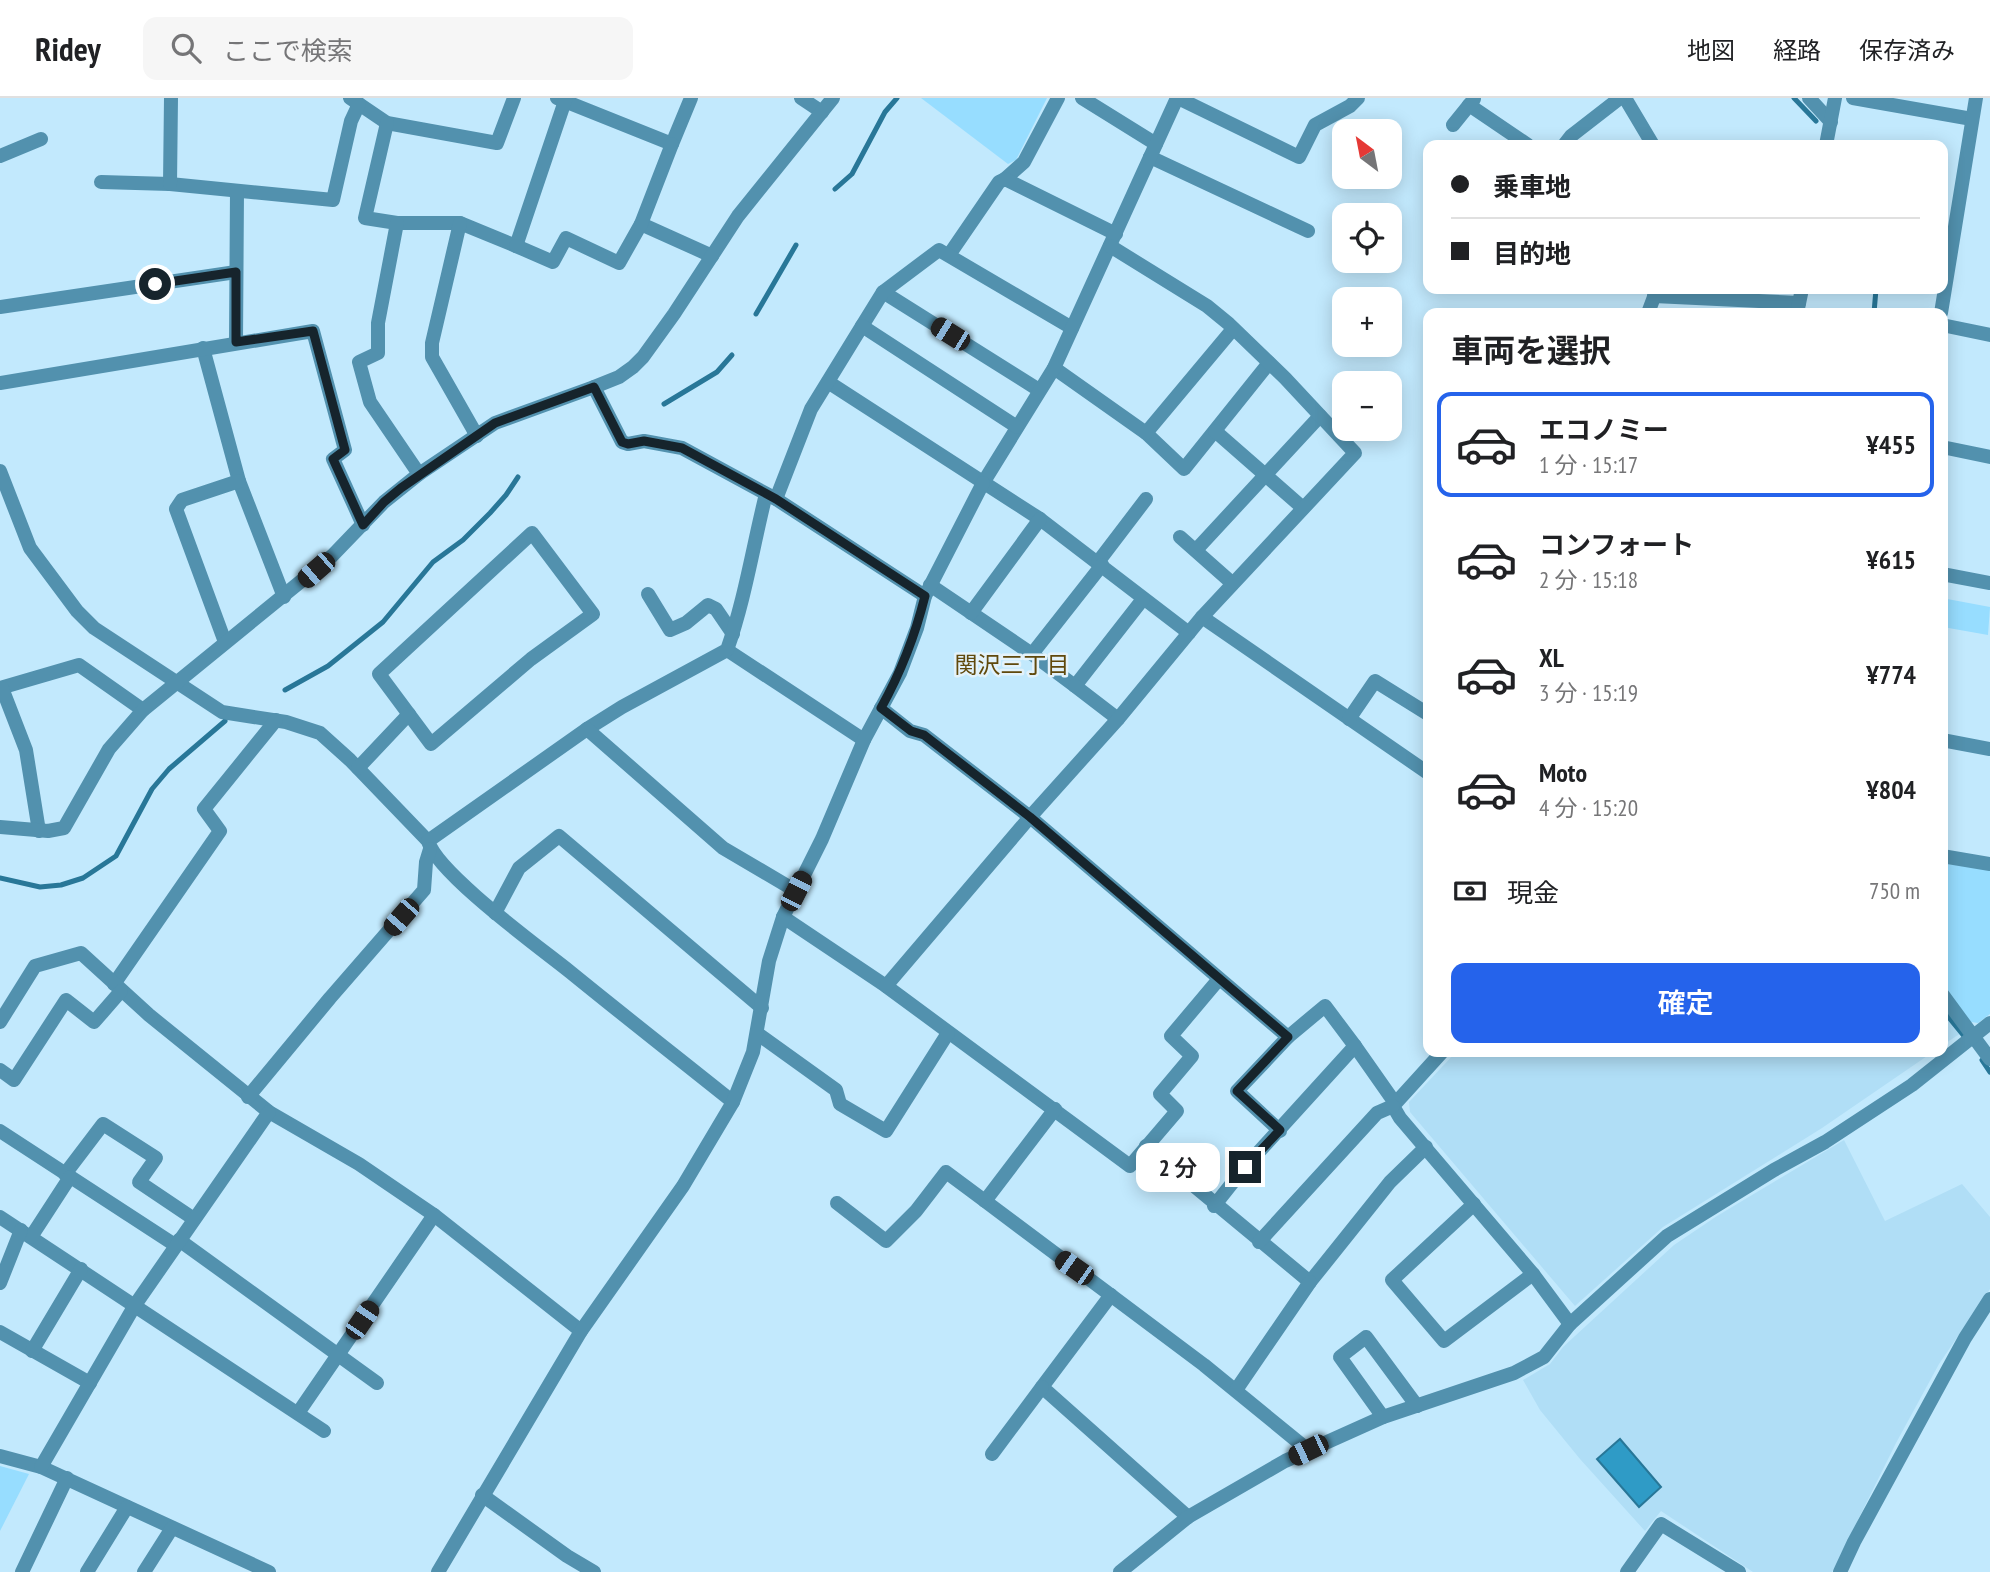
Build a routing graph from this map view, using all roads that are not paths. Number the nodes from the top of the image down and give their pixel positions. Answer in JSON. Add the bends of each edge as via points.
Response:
{"nodes":[{"id":1,"x":171,"y":98,"type":"edge"},
{"id":2,"x":514,"y":98,"type":"edge"},
{"id":3,"x":691,"y":98,"type":"edge"},
{"id":4,"x":801,"y":98,"type":"edge"},
{"id":5,"x":833,"y":98,"type":"edge"},
{"id":6,"x":1058,"y":98,"type":"edge"},
{"id":7,"x":1082,"y":98,"type":"edge"},
{"id":8,"x":1177,"y":98,"type":"edge"},
{"id":9,"x":1358,"y":98,"type":"edge"},
{"id":10,"x":1623,"y":98,"type":"edge"},
{"id":11,"x":1808,"y":98,"type":"edge"},
{"id":12,"x":1835,"y":98,"type":"edge"},
{"id":13,"x":1853,"y":98,"type":"edge"},
{"id":14,"x":1976,"y":98,"type":"edge"},
{"id":15,"x":563,"y":99,"type":"edge"},
{"id":16,"x":354,"y":101,"type":"edge"},
{"id":17,"x":1472,"y":102,"type":"edge"},
{"id":18,"x":822,"y":112,"type":"junction"},
{"id":19,"x":1972,"y":119,"type":"junction"},
{"id":20,"x":1831,"y":122,"type":"junction"},
{"id":21,"x":387,"y":123,"type":"junction"},
{"id":22,"x":1453,"y":125,"type":"dead end"},
{"id":23,"x":41,"y":139,"type":"dead end"},
{"id":24,"x":1521,"y":140,"type":"edge"},
{"id":25,"x":1569,"y":140,"type":"edge"},
{"id":26,"x":1650,"y":140,"type":"edge"},
{"id":27,"x":1827,"y":140,"type":"edge"},
{"id":28,"x":672,"y":144,"type":"junction"},
{"id":29,"x":1153,"y":150,"type":"junction"},
{"id":30,"x":0,"y":156,"type":"edge"},
{"id":31,"x":1005,"y":179,"type":"junction"},
{"id":32,"x":101,"y":182,"type":"dead end"},
{"id":33,"x":170,"y":184,"type":"junction"},
{"id":34,"x":237,"y":191,"type":"junction"},
{"id":35,"x":397,"y":223,"type":"junction"},
{"id":36,"x":460,"y":223,"type":"junction"},
{"id":37,"x":641,"y":224,"type":"junction"},
{"id":38,"x":1308,"y":231,"type":"dead end"},
{"id":39,"x":1113,"y":240,"type":"junction"},
{"id":40,"x":516,"y":246,"type":"junction"},
{"id":41,"x":948,"y":255,"type":"junction"},
{"id":42,"x":712,"y":256,"type":"junction"},
{"id":43,"x":1948,"y":269,"type":"edge"},
{"id":44,"x":236,"y":272,"type":"junction"},
{"id":45,"x":884,"y":292,"type":"junction"},
{"id":46,"x":1685,"y":294,"type":"edge"},
{"id":47,"x":1799,"y":302,"type":"edge"},
{"id":48,"x":0,"y":307,"type":"edge"},
{"id":49,"x":862,"y":326,"type":"junction"},
{"id":50,"x":1948,"y":326,"type":"edge"},
{"id":51,"x":1072,"y":328,"type":"junction"},
{"id":52,"x":1233,"y":329,"type":"junction"},
{"id":53,"x":1990,"y":335,"type":"edge"},
{"id":54,"x":236,"y":342,"type":"junction"},
{"id":55,"x":203,"y":348,"type":"junction"},
{"id":56,"x":1269,"y":363,"type":"junction"},
{"id":57,"x":1054,"y":368,"type":"junction"},
{"id":58,"x":828,"y":382,"type":"junction"},
{"id":59,"x":0,"y":383,"type":"edge"},
{"id":60,"x":594,"y":387,"type":"junction"},
{"id":61,"x":1039,"y":390,"type":"junction"},
{"id":62,"x":1320,"y":416,"type":"junction"},
{"id":63,"x":1017,"y":427,"type":"junction"},
{"id":64,"x":1215,"y":431,"type":"junction"},
{"id":65,"x":1146,"y":433,"type":"junction"},
{"id":66,"x":477,"y":436,"type":"junction"},
{"id":67,"x":1948,"y":448,"type":"edge"},
{"id":68,"x":1990,"y":457,"type":"edge"},
{"id":69,"x":0,"y":471,"type":"edge"},
{"id":70,"x":419,"y":474,"type":"junction"},
{"id":71,"x":1265,"y":475,"type":"junction"},
{"id":72,"x":239,"y":481,"type":"junction"},
{"id":73,"x":982,"y":483,"type":"junction"},
{"id":74,"x":771,"y":497,"type":"junction"},
{"id":75,"x":1146,"y":499,"type":"dead end"},
{"id":76,"x":1303,"y":508,"type":"junction"},
{"id":77,"x":1040,"y":519,"type":"junction"},
{"id":78,"x":363,"y":525,"type":"junction"},
{"id":79,"x":1180,"y":537,"type":"dead end"},
{"id":80,"x":1196,"y":550,"type":"junction"},
{"id":81,"x":1100,"y":563,"type":"junction"},
{"id":82,"x":1948,"y":575,"type":"edge"},
{"id":83,"x":1232,"y":583,"type":"junction"},
{"id":84,"x":1990,"y":583,"type":"edge"},
{"id":85,"x":928,"y":591,"type":"junction"},
{"id":86,"x":649,"y":594,"type":"dead end"},
{"id":87,"x":284,"y":597,"type":"junction"},
{"id":88,"x":1143,"y":599,"type":"junction"},
{"id":89,"x":971,"y":613,"type":"junction"},
{"id":90,"x":1202,"y":617,"type":"junction"},
{"id":91,"x":1189,"y":633,"type":"junction"},
{"id":92,"x":733,"y":634,"type":"junction"},
{"id":93,"x":225,"y":642,"type":"junction"},
{"id":94,"x":727,"y":650,"type":"junction"},
{"id":95,"x":1032,"y":654,"type":"junction"},
{"id":96,"x":176,"y":682,"type":"junction"},
{"id":97,"x":1075,"y":686,"type":"junction"},
{"id":98,"x":1,"y":688,"type":"edge"},
{"id":99,"x":881,"y":708,"type":"junction"},
{"id":100,"x":143,"y":710,"type":"junction"},
{"id":101,"x":1423,"y":711,"type":"edge"},
{"id":102,"x":409,"y":714,"type":"junction"},
{"id":103,"x":1118,"y":719,"type":"junction"},
{"id":104,"x":1349,"y":719,"type":"junction"},
{"id":105,"x":276,"y":720,"type":"junction"},
{"id":106,"x":587,"y":729,"type":"junction"},
{"id":107,"x":864,"y":740,"type":"junction"},
{"id":108,"x":1948,"y":741,"type":"edge"},
{"id":109,"x":1990,"y":749,"type":"edge"},
{"id":110,"x":358,"y":768,"type":"junction"},
{"id":111,"x":1423,"y":770,"type":"edge"},
{"id":112,"x":1030,"y":817,"type":"junction"},
{"id":113,"x":0,"y":827,"type":"edge"},
{"id":114,"x":39,"y":831,"type":"junction"},
{"id":115,"x":429,"y":845,"type":"junction"},
{"id":116,"x":1948,"y":857,"type":"edge"},
{"id":117,"x":1990,"y":864,"type":"edge"},
{"id":118,"x":796,"y":891,"type":"junction"},
{"id":119,"x":495,"y":913,"type":"junction"},
{"id":120,"x":783,"y":917,"type":"junction"},
{"id":121,"x":1219,"y":979,"type":"junction"},
{"id":122,"x":886,"y":986,"type":"junction"},
{"id":123,"x":118,"y":987,"type":"junction"},
{"id":124,"x":1948,"y":1002,"type":"edge"},
{"id":125,"x":762,"y":1008,"type":"junction"},
{"id":126,"x":1,"y":1019,"type":"edge"},
{"id":127,"x":1990,"y":1023,"type":"edge"},
{"id":128,"x":948,"y":1033,"type":"junction"},
{"id":129,"x":758,"y":1034,"type":"junction"},
{"id":130,"x":1974,"y":1035,"type":"junction"},
{"id":131,"x":1288,"y":1037,"type":"junction"},
{"id":132,"x":1355,"y":1046,"type":"junction"},
{"id":133,"x":1948,"y":1056,"type":"edge"},
{"id":134,"x":1437,"y":1057,"type":"edge"},
{"id":135,"x":1947,"y":1057,"type":"edge"},
{"id":136,"x":1990,"y":1059,"type":"edge"},
{"id":137,"x":0,"y":1070,"type":"edge"},
{"id":138,"x":248,"y":1097,"type":"junction"},
{"id":139,"x":733,"y":1102,"type":"junction"},
{"id":140,"x":1394,"y":1105,"type":"junction"},
{"id":141,"x":1055,"y":1109,"type":"junction"},
{"id":142,"x":269,"y":1112,"type":"junction"},
{"id":143,"x":1280,"y":1130,"type":"junction"},
{"id":144,"x":0,"y":1131,"type":"edge"},
{"id":145,"x":1146,"y":1146,"type":"junction"},
{"id":146,"x":1426,"y":1147,"type":"junction"},
{"id":147,"x":68,"y":1175,"type":"junction"},
{"id":148,"x":985,"y":1201,"type":"junction"},
{"id":149,"x":837,"y":1203,"type":"dead end"},
{"id":150,"x":1474,"y":1204,"type":"junction"},
{"id":151,"x":1214,"y":1206,"type":"junction"},
{"id":152,"x":434,"y":1215,"type":"junction"},
{"id":153,"x":0,"y":1217,"type":"edge"},
{"id":154,"x":194,"y":1219,"type":"junction"},
{"id":155,"x":26,"y":1233,"type":"junction"},
{"id":156,"x":1259,"y":1242,"type":"junction"},
{"id":157,"x":177,"y":1243,"type":"junction"},
{"id":158,"x":81,"y":1269,"type":"junction"},
{"id":159,"x":1533,"y":1274,"type":"junction"},
{"id":160,"x":0,"y":1283,"type":"edge"},
{"id":161,"x":1310,"y":1283,"type":"junction"},
{"id":162,"x":1111,"y":1295,"type":"junction"},
{"id":163,"x":1990,"y":1299,"type":"edge"},
{"id":164,"x":135,"y":1305,"type":"junction"},
{"id":165,"x":1570,"y":1324,"type":"junction"},
{"id":166,"x":581,"y":1331,"type":"junction"},
{"id":167,"x":0,"y":1332,"type":"edge"},
{"id":168,"x":32,"y":1351,"type":"junction"},
{"id":169,"x":338,"y":1355,"type":"junction"},
{"id":170,"x":377,"y":1382,"type":"dead end"},
{"id":171,"x":90,"y":1383,"type":"junction"},
{"id":172,"x":1042,"y":1387,"type":"junction"},
{"id":173,"x":1236,"y":1390,"type":"junction"},
{"id":174,"x":1416,"y":1406,"type":"junction"},
{"id":175,"x":298,"y":1413,"type":"junction"},
{"id":176,"x":1383,"y":1417,"type":"junction"},
{"id":177,"x":324,"y":1431,"type":"dead end"},
{"id":178,"x":1308,"y":1450,"type":"junction"},
{"id":179,"x":992,"y":1454,"type":"dead end"},
{"id":180,"x":0,"y":1456,"type":"edge"},
{"id":181,"x":41,"y":1467,"type":"junction"},
{"id":182,"x":67,"y":1478,"type":"junction"},
{"id":183,"x":482,"y":1495,"type":"junction"},
{"id":184,"x":127,"y":1507,"type":"junction"},
{"id":185,"x":1188,"y":1517,"type":"junction"},
{"id":186,"x":172,"y":1528,"type":"junction"},
{"id":187,"x":22,"y":1572,"type":"edge"},
{"id":188,"x":87,"y":1572,"type":"edge"},
{"id":189,"x":144,"y":1572,"type":"edge"},
{"id":190,"x":269,"y":1572,"type":"edge"},
{"id":191,"x":438,"y":1572,"type":"edge"},
{"id":192,"x":594,"y":1572,"type":"edge"},
{"id":193,"x":1120,"y":1572,"type":"edge"},
{"id":194,"x":1627,"y":1572,"type":"edge"},
{"id":195,"x":1739,"y":1572,"type":"edge"},
{"id":196,"x":1840,"y":1572,"type":"edge"}],
"edges":[{"from":1,"to":33,"type":"street"},
{"from":2,"to":21,"type":"street","via":[[497,143]]},
{"from":3,"to":28,"type":"street"},
{"from":4,"to":18,"type":"street"},
{"from":5,"to":18,"type":"street"},
{"from":6,"to":31,"type":"street","via":[[1024,162]]},
{"from":7,"to":29,"type":"street"},
{"from":8,"to":9,"type":"street","via":[[1299,157],[1315,125]]},
{"from":8,"to":29,"type":"street"},
{"from":10,"to":25,"type":"street"},
{"from":10,"to":26,"type":"street"},
{"from":11,"to":20,"type":"street"},
{"from":12,"to":20,"type":"street"},
{"from":13,"to":19,"type":"street"},
{"from":14,"to":19,"type":"street"},
{"from":15,"to":28,"type":"street"},
{"from":15,"to":40,"type":"street"},
{"from":16,"to":21,"type":"street"},
{"from":16,"to":34,"type":"street","via":[[333,200]]},
{"from":17,"to":22,"type":"street"},
{"from":17,"to":24,"type":"street"},
{"from":18,"to":42,"type":"street","via":[[738,216]]},
{"from":19,"to":43,"type":"street"},
{"from":20,"to":27,"type":"street"},
{"from":21,"to":35,"type":"street","via":[[365,218]]},
{"from":23,"to":30,"type":"street"},
{"from":28,"to":37,"type":"street"},
{"from":29,"to":38,"type":"street"},
{"from":29,"to":39,"type":"street"},
{"from":31,"to":39,"type":"street"},
{"from":31,"to":41,"type":"street"},
{"from":32,"to":33,"type":"street"},
{"from":33,"to":34,"type":"street"},
{"from":34,"to":44,"type":"street"},
{"from":35,"to":36,"type":"street"},
{"from":35,"to":70,"type":"street","via":[[377,323],[378,353],[359,362],[370,402]]},
{"from":36,"to":40,"type":"street"},
{"from":36,"to":66,"type":"street","via":[[432,357]]},
{"from":37,"to":40,"type":"street","via":[[619,263],[566,238],[552,262]]},
{"from":37,"to":42,"type":"street"},
{"from":39,"to":51,"type":"street"},
{"from":39,"to":52,"type":"street"},
{"from":41,"to":45,"type":"street","via":[[939,250]]},
{"from":41,"to":51,"type":"street"},
{"from":42,"to":60,"type":"street","via":[[643,357],[619,377]]},
{"from":44,"to":48,"type":"street"},
{"from":44,"to":54,"type":"street"},
{"from":45,"to":49,"type":"street"},
{"from":45,"to":61,"type":"street"},
{"from":46,"to":47,"type":"street"},
{"from":49,"to":58,"type":"street"},
{"from":49,"to":63,"type":"street"},
{"from":50,"to":53,"type":"street"},
{"from":51,"to":57,"type":"street"},
{"from":52,"to":56,"type":"street"},
{"from":52,"to":65,"type":"street"},
{"from":54,"to":55,"type":"street"},
{"from":54,"to":78,"type":"street","via":[[313,331],[345,450],[333,459]]},
{"from":55,"to":59,"type":"street"},
{"from":55,"to":72,"type":"street"},
{"from":56,"to":62,"type":"street"},
{"from":56,"to":64,"type":"street"},
{"from":57,"to":61,"type":"street"},
{"from":57,"to":65,"type":"street"},
{"from":58,"to":73,"type":"street"},
{"from":58,"to":74,"type":"street"},
{"from":60,"to":66,"type":"street","via":[[508,417]]},
{"from":60,"to":74,"type":"street","via":[[622,442],[682,448]]},
{"from":61,"to":63,"type":"street"},
{"from":62,"to":71,"type":"street"},
{"from":62,"to":76,"type":"street","via":[[1355,453]]},
{"from":63,"to":73,"type":"street"},
{"from":64,"to":65,"type":"street","via":[[1184,469]]},
{"from":64,"to":71,"type":"street"},
{"from":66,"to":70,"type":"street"},
{"from":67,"to":68,"type":"street"},
{"from":69,"to":96,"type":"street","via":[[30,548],[77,611],[116,644]]},
{"from":70,"to":78,"type":"street"},
{"from":71,"to":76,"type":"street"},
{"from":71,"to":80,"type":"street"},
{"from":72,"to":87,"type":"street"},
{"from":72,"to":93,"type":"street","via":[[182,500],[176,509]]},
{"from":73,"to":77,"type":"street"},
{"from":73,"to":85,"type":"street"},
{"from":74,"to":85,"type":"street"},
{"from":74,"to":92,"type":"street","via":[[755,536]]},
{"from":75,"to":81,"type":"street"},
{"from":76,"to":83,"type":"street"},
{"from":77,"to":81,"type":"street"},
{"from":77,"to":89,"type":"street"},
{"from":78,"to":87,"type":"street"},
{"from":79,"to":80,"type":"street"},
{"from":80,"to":83,"type":"street"},
{"from":81,"to":88,"type":"street"},
{"from":81,"to":95,"type":"street"},
{"from":82,"to":84,"type":"street"},
{"from":83,"to":90,"type":"street"},
{"from":85,"to":89,"type":"street"},
{"from":85,"to":99,"type":"street","via":[[900,673]]},
{"from":86,"to":92,"type":"street","via":[[670,630],[708,605]]},
{"from":87,"to":93,"type":"street"},
{"from":88,"to":91,"type":"street"},
{"from":88,"to":97,"type":"street"},
{"from":89,"to":95,"type":"street"},
{"from":90,"to":91,"type":"street"},
{"from":90,"to":104,"type":"street"},
{"from":91,"to":103,"type":"street"},
{"from":92,"to":94,"type":"street"},
{"from":93,"to":96,"type":"street"},
{"from":94,"to":106,"type":"street"},
{"from":94,"to":107,"type":"street"},
{"from":95,"to":97,"type":"street"},
{"from":96,"to":100,"type":"street"},
{"from":96,"to":105,"type":"street","via":[[222,712]]},
{"from":97,"to":103,"type":"street"},
{"from":98,"to":100,"type":"street","via":[[79,665]]},
{"from":98,"to":114,"type":"street","via":[[26,750]]},
{"from":99,"to":107,"type":"street"},
{"from":99,"to":112,"type":"street","via":[[911,731],[924,735]]},
{"from":100,"to":114,"type":"street","via":[[109,749],[64,828]]},
{"from":101,"to":104,"type":"street","via":[[1375,681]]},
{"from":102,"to":102,"type":"street","via":[[431,744],[531,659],[593,614],[532,533],[379,674]]},
{"from":102,"to":110,"type":"street"},
{"from":103,"to":112,"type":"street"},
{"from":104,"to":111,"type":"street"},
{"from":105,"to":110,"type":"street","via":[[320,733]]},
{"from":105,"to":123,"type":"street","via":[[204,809],[220,831]]},
{"from":106,"to":115,"type":"street"},
{"from":106,"to":118,"type":"street","via":[[723,848]]},
{"from":107,"to":118,"type":"street"},
{"from":108,"to":109,"type":"street"},
{"from":110,"to":115,"type":"street"},
{"from":112,"to":121,"type":"street"},
{"from":112,"to":122,"type":"street"},
{"from":113,"to":114,"type":"street"},
{"from":115,"to":119,"type":"street","via":[[443,865]]},
{"from":115,"to":138,"type":"street","via":[[424,890]]},
{"from":116,"to":117,"type":"street"},
{"from":118,"to":120,"type":"street"},
{"from":119,"to":125,"type":"street","via":[[519,868],[559,836]]},
{"from":119,"to":139,"type":"street"},
{"from":120,"to":122,"type":"street"},
{"from":120,"to":125,"type":"street","via":[[769,961]]},
{"from":121,"to":131,"type":"street"},
{"from":121,"to":145,"type":"street","via":[[1171,1036],[1192,1056],[1160,1094],[1177,1111]]},
{"from":122,"to":128,"type":"street"},
{"from":123,"to":126,"type":"street","via":[[81,953],[35,966]]},
{"from":123,"to":137,"type":"street","via":[[94,1022],[66,1000],[14,1080]]},
{"from":123,"to":138,"type":"street"},
{"from":124,"to":130,"type":"street"},
{"from":125,"to":129,"type":"street"},
{"from":127,"to":130,"type":"street"},
{"from":128,"to":129,"type":"street","via":[[886,1131],[840,1104],[836,1090]]},
{"from":128,"to":141,"type":"street"},
{"from":129,"to":139,"type":"street"},
{"from":130,"to":133,"type":"street"},
{"from":130,"to":136,"type":"street"},
{"from":131,"to":132,"type":"street","via":[[1325,1006]]},
{"from":131,"to":143,"type":"street","via":[[1237,1091]]},
{"from":132,"to":140,"type":"street"},
{"from":132,"to":143,"type":"street"},
{"from":134,"to":140,"type":"street"},
{"from":135,"to":165,"type":"street","via":[[1825,1142],[1667,1236]]},
{"from":138,"to":142,"type":"street"},
{"from":139,"to":166,"type":"street","via":[[683,1186]]},
{"from":140,"to":146,"type":"street","via":[[1399,1118]]},
{"from":140,"to":156,"type":"street","via":[[1377,1113]]},
{"from":141,"to":145,"type":"street","via":[[1130,1166]]},
{"from":141,"to":148,"type":"street"},
{"from":142,"to":152,"type":"street","via":[[359,1164]]},
{"from":142,"to":154,"type":"street"},
{"from":143,"to":151,"type":"street"},
{"from":144,"to":147,"type":"street"},
{"from":145,"to":151,"type":"street"},
{"from":146,"to":150,"type":"street"},
{"from":146,"to":161,"type":"street","via":[[1390,1182]]},
{"from":147,"to":154,"type":"street","via":[[103,1124],[156,1158],[139,1182]]},
{"from":147,"to":155,"type":"street"},
{"from":147,"to":157,"type":"street"},
{"from":148,"to":149,"type":"street","via":[[946,1172],[886,1241]]},
{"from":148,"to":162,"type":"street"},
{"from":150,"to":159,"type":"street"},
{"from":150,"to":159,"type":"street","via":[[1392,1280],[1444,1342]]},
{"from":151,"to":156,"type":"street"},
{"from":152,"to":166,"type":"street"},
{"from":152,"to":169,"type":"street"},
{"from":153,"to":155,"type":"street"},
{"from":154,"to":157,"type":"street"},
{"from":155,"to":158,"type":"street"},
{"from":155,"to":160,"type":"street"},
{"from":156,"to":161,"type":"street"},
{"from":157,"to":164,"type":"street"},
{"from":157,"to":169,"type":"street"},
{"from":158,"to":164,"type":"street"},
{"from":158,"to":168,"type":"street"},
{"from":159,"to":165,"type":"street"},
{"from":161,"to":173,"type":"street"},
{"from":162,"to":172,"type":"street"},
{"from":162,"to":173,"type":"street"},
{"from":163,"to":196,"type":"street"},
{"from":164,"to":171,"type":"street"},
{"from":164,"to":175,"type":"street"},
{"from":165,"to":174,"type":"street","via":[[1544,1357],[1514,1373]]},
{"from":166,"to":183,"type":"street"},
{"from":167,"to":168,"type":"street"},
{"from":168,"to":171,"type":"street"},
{"from":169,"to":170,"type":"street"},
{"from":169,"to":175,"type":"street"},
{"from":171,"to":181,"type":"street"},
{"from":172,"to":179,"type":"street"},
{"from":172,"to":185,"type":"street"},
{"from":173,"to":178,"type":"street"},
{"from":174,"to":176,"type":"street"},
{"from":174,"to":176,"type":"street","via":[[1366,1337],[1340,1357]]},
{"from":175,"to":177,"type":"street"},
{"from":176,"to":178,"type":"street"},
{"from":178,"to":185,"type":"street"},
{"from":180,"to":181,"type":"street"},
{"from":181,"to":182,"type":"street"},
{"from":182,"to":184,"type":"street"},
{"from":182,"to":187,"type":"street"},
{"from":183,"to":191,"type":"street"},
{"from":183,"to":192,"type":"street"},
{"from":184,"to":186,"type":"street"},
{"from":184,"to":188,"type":"street"},
{"from":185,"to":193,"type":"street"},
{"from":186,"to":189,"type":"street"},
{"from":186,"to":190,"type":"street"},
{"from":194,"to":195,"type":"street","via":[[1661,1524]]}]}
